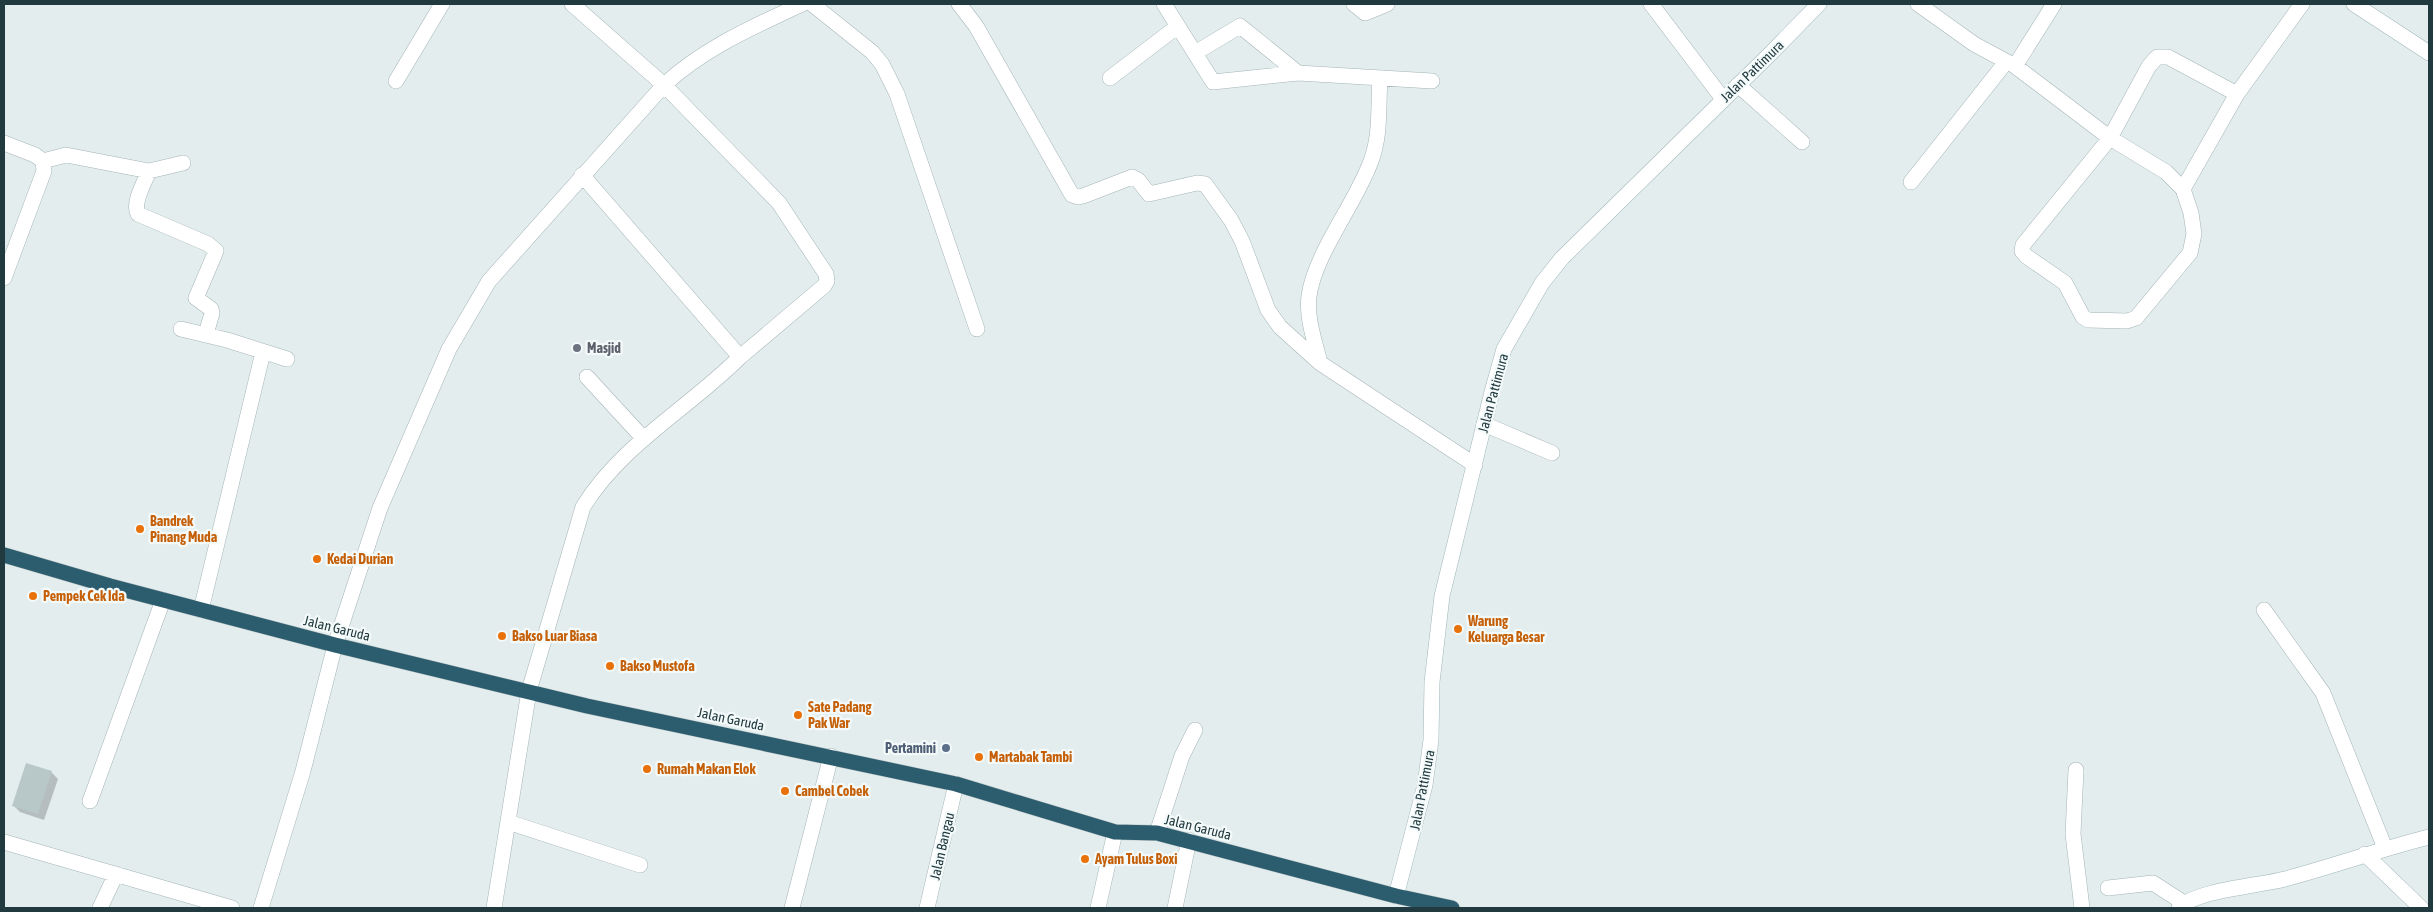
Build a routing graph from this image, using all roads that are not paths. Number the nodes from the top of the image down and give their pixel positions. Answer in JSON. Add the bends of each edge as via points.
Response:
{"nodes":[{"id":1,"x":572,"y":4,"type":"edge"},
{"id":2,"x":802,"y":4,"type":"edge"},
{"id":3,"x":812,"y":4,"type":"edge"},
{"id":4,"x":959,"y":4,"type":"edge"},
{"id":5,"x":1354,"y":4,"type":"edge"},
{"id":6,"x":1387,"y":4,"type":"edge"},
{"id":7,"x":1652,"y":4,"type":"edge"},
{"id":8,"x":1818,"y":4,"type":"edge"},
{"id":9,"x":1918,"y":4,"type":"edge"},
{"id":10,"x":2054,"y":4,"type":"edge"},
{"id":11,"x":2302,"y":4,"type":"edge"},
{"id":12,"x":2354,"y":4,"type":"edge"},
{"id":13,"x":435,"y":6,"type":"edge"},
{"id":14,"x":1173,"y":11,"type":"edge"},
{"id":15,"x":1195,"y":53,"type":"junction"},
{"id":16,"x":2429,"y":53,"type":"edge"},
{"id":17,"x":2010,"y":64,"type":"junction"},
{"id":18,"x":1298,"y":73,"type":"junction"},
{"id":19,"x":1110,"y":78,"type":"dead end"},
{"id":20,"x":396,"y":81,"type":"dead end"},
{"id":21,"x":1432,"y":81,"type":"dead end"},
{"id":22,"x":1738,"y":84,"type":"junction"},
{"id":23,"x":664,"y":85,"type":"junction"},
{"id":24,"x":1380,"y":86,"type":"junction"},
{"id":25,"x":2237,"y":94,"type":"junction"},
{"id":26,"x":1723,"y":100,"type":"junction"},
{"id":27,"x":2110,"y":138,"type":"junction"},
{"id":28,"x":1802,"y":142,"type":"dead end"},
{"id":29,"x":4,"y":143,"type":"edge"},
{"id":30,"x":43,"y":161,"type":"junction"},
{"id":31,"x":183,"y":163,"type":"dead end"},
{"id":32,"x":149,"y":171,"type":"junction"},
{"id":33,"x":582,"y":175,"type":"junction"},
{"id":34,"x":1911,"y":182,"type":"dead end"},
{"id":35,"x":2183,"y":189,"type":"junction"},
{"id":36,"x":4,"y":278,"type":"edge"},
{"id":37,"x":181,"y":329,"type":"dead end"},
{"id":38,"x":977,"y":329,"type":"dead end"},
{"id":39,"x":206,"y":334,"type":"junction"},
{"id":40,"x":262,"y":352,"type":"junction"},
{"id":41,"x":740,"y":357,"type":"junction"},
{"id":42,"x":287,"y":359,"type":"dead end"},
{"id":43,"x":1320,"y":363,"type":"junction"},
{"id":44,"x":587,"y":377,"type":"dead end"},
{"id":45,"x":1484,"y":424,"type":"junction"},
{"id":46,"x":644,"y":439,"type":"junction"},
{"id":47,"x":1552,"y":453,"type":"dead end"},
{"id":48,"x":1475,"y":466,"type":"junction"},
{"id":49,"x":4,"y":555,"type":"edge"},
{"id":50,"x":163,"y":600,"type":"junction"},
{"id":51,"x":200,"y":610,"type":"junction"},
{"id":52,"x":2264,"y":610,"type":"dead end"},
{"id":53,"x":335,"y":645,"type":"junction"},
{"id":54,"x":529,"y":692,"type":"junction"},
{"id":55,"x":1195,"y":730,"type":"dead end"},
{"id":56,"x":831,"y":756,"type":"junction"},
{"id":57,"x":2076,"y":770,"type":"dead end"},
{"id":58,"x":956,"y":784,"type":"junction"},
{"id":59,"x":90,"y":801,"type":"dead end"},
{"id":60,"x":508,"y":822,"type":"junction"},
{"id":61,"x":1115,"y":832,"type":"junction"},
{"id":62,"x":1157,"y":833,"type":"junction"},
{"id":63,"x":2429,"y":837,"type":"edge"},
{"id":64,"x":1189,"y":840,"type":"junction"},
{"id":65,"x":4,"y":842,"type":"edge"},
{"id":66,"x":2385,"y":848,"type":"junction"},
{"id":67,"x":2365,"y":854,"type":"junction"},
{"id":68,"x":640,"y":865,"type":"dead end"},
{"id":69,"x":116,"y":874,"type":"junction"},
{"id":70,"x":2108,"y":888,"type":"dead end"},
{"id":71,"x":1396,"y":896,"type":"junction"},
{"id":72,"x":2181,"y":906,"type":"edge"},
{"id":73,"x":100,"y":908,"type":"edge"},
{"id":74,"x":232,"y":908,"type":"edge"},
{"id":75,"x":261,"y":908,"type":"edge"},
{"id":76,"x":494,"y":908,"type":"edge"},
{"id":77,"x":792,"y":908,"type":"edge"},
{"id":78,"x":927,"y":908,"type":"edge"},
{"id":79,"x":1098,"y":908,"type":"edge"},
{"id":80,"x":1175,"y":908,"type":"edge"},
{"id":81,"x":1452,"y":908,"type":"edge"},
{"id":82,"x":2082,"y":908,"type":"edge"},
{"id":83,"x":2421,"y":908,"type":"edge"}],
"edges":[{"from":1,"to":23,"type":"street"},
{"from":2,"to":23,"type":"street","via":[[713,48],[683,67]]},
{"from":3,"to":38,"type":"street","via":[[862,43],[882,64],[897,94]]},
{"from":4,"to":43,"type":"street","via":[[976,26],[1072,195],[1083,196],[1132,176],[1150,194],[1196,183],[1205,184],[1242,241],[1274,320]]},
{"from":5,"to":6,"type":"street","via":[[1365,13]]},
{"from":7,"to":26,"type":"street"},
{"from":8,"to":22,"type":"street","name":"Jalan Pattimura"},
{"from":9,"to":17,"type":"street","via":[[1974,44]]},
{"from":10,"to":17,"type":"street"},
{"from":11,"to":25,"type":"street"},
{"from":12,"to":16,"type":"street"},
{"from":13,"to":20,"type":"street"},
{"from":14,"to":15,"type":"street"},
{"from":14,"to":19,"type":"street"},
{"from":15,"to":18,"type":"street","via":[[1213,82]]},
{"from":15,"to":18,"type":"street","via":[[1240,26]]},
{"from":17,"to":27,"type":"street"},
{"from":17,"to":34,"type":"street"},
{"from":18,"to":24,"type":"street"},
{"from":21,"to":24,"type":"street"},
{"from":22,"to":26,"type":"street","name":"Jalan Pattimura"},
{"from":22,"to":28,"type":"street"},
{"from":23,"to":33,"type":"street"},
{"from":23,"to":41,"type":"street","via":[[779,203],[827,278],[824,286]]},
{"from":24,"to":43,"type":"street","via":[[1378,132],[1372,160],[1316,270],[1309,296],[1310,321]]},
{"from":25,"to":27,"type":"street","via":[[2168,57],[2157,57]]},
{"from":25,"to":35,"type":"street"},
{"from":26,"to":45,"type":"street","name":"Jalan Pattimura","via":[[1562,258],[1542,283],[1504,349]]},
{"from":27,"to":35,"type":"street","via":[[2166,172]]},
{"from":27,"to":35,"type":"street","via":[[2022,247],[2026,256],[2065,283],[2083,317],[2088,320],[2132,320],[2140,315],[2176,271],[2190,253],[2194,234]]},
{"from":29,"to":30,"type":"street"},
{"from":30,"to":32,"type":"street","via":[[66,155]]},
{"from":30,"to":36,"type":"street","via":[[44,171]]},
{"from":31,"to":32,"type":"street"},
{"from":32,"to":39,"type":"street","via":[[137,200],[138,214],[208,244],[216,251],[196,298],[212,312]]},
{"from":33,"to":41,"type":"street"},
{"from":33,"to":53,"type":"street","via":[[489,281],[449,349],[380,508]]},
{"from":37,"to":39,"type":"street"},
{"from":39,"to":40,"type":"street"},
{"from":40,"to":42,"type":"street"},
{"from":40,"to":51,"type":"street"},
{"from":41,"to":46,"type":"street"},
{"from":43,"to":48,"type":"street"},
{"from":44,"to":46,"type":"street"},
{"from":45,"to":47,"type":"street"},
{"from":45,"to":48,"type":"street","name":"Jalan Pattimura"},
{"from":46,"to":54,"type":"street","via":[[610,470],[583,507]]},
{"from":48,"to":71,"type":"street","name":"Jalan Pattimura","via":[[1442,596],[1425,785]]},
{"from":49,"to":50,"type":"highway","name":"Jalan Garuda"},
{"from":50,"to":51,"type":"highway","name":"Jalan Garuda"},
{"from":50,"to":59,"type":"street"},
{"from":51,"to":53,"type":"highway","name":"Jalan Garuda"},
{"from":52,"to":66,"type":"street","via":[[2323,693]]},
{"from":53,"to":54,"type":"highway","name":"Jalan Garuda"},
{"from":53,"to":75,"type":"street","via":[[303,771]]},
{"from":54,"to":56,"type":"highway","name":"Jalan Garuda"},
{"from":54,"to":60,"type":"street"},
{"from":55,"to":62,"type":"street","via":[[1182,756]]},
{"from":56,"to":58,"type":"highway","name":"Jalan Garuda"},
{"from":56,"to":77,"type":"street"},
{"from":57,"to":82,"type":"street","via":[[2073,834]]},
{"from":58,"to":61,"type":"highway","name":"Jalan Garuda"},
{"from":58,"to":78,"type":"street","name":"Jalan Bangau"},
{"from":60,"to":68,"type":"street"},
{"from":60,"to":76,"type":"street"},
{"from":61,"to":62,"type":"highway","name":"Jalan Garuda"},
{"from":61,"to":79,"type":"street"},
{"from":62,"to":64,"type":"highway","name":"Jalan Garuda"},
{"from":63,"to":66,"type":"street"},
{"from":64,"to":71,"type":"highway","name":"Jalan Garuda"},
{"from":64,"to":80,"type":"street"},
{"from":65,"to":69,"type":"street"},
{"from":66,"to":67,"type":"street"},
{"from":67,"to":72,"type":"street","via":[[2285,879],[2208,894]]},
{"from":67,"to":83,"type":"street"},
{"from":69,"to":73,"type":"street"},
{"from":69,"to":74,"type":"street"},
{"from":70,"to":72,"type":"street","via":[[2153,884]]},
{"from":71,"to":81,"type":"highway","name":"Jalan Garuda"}]}
